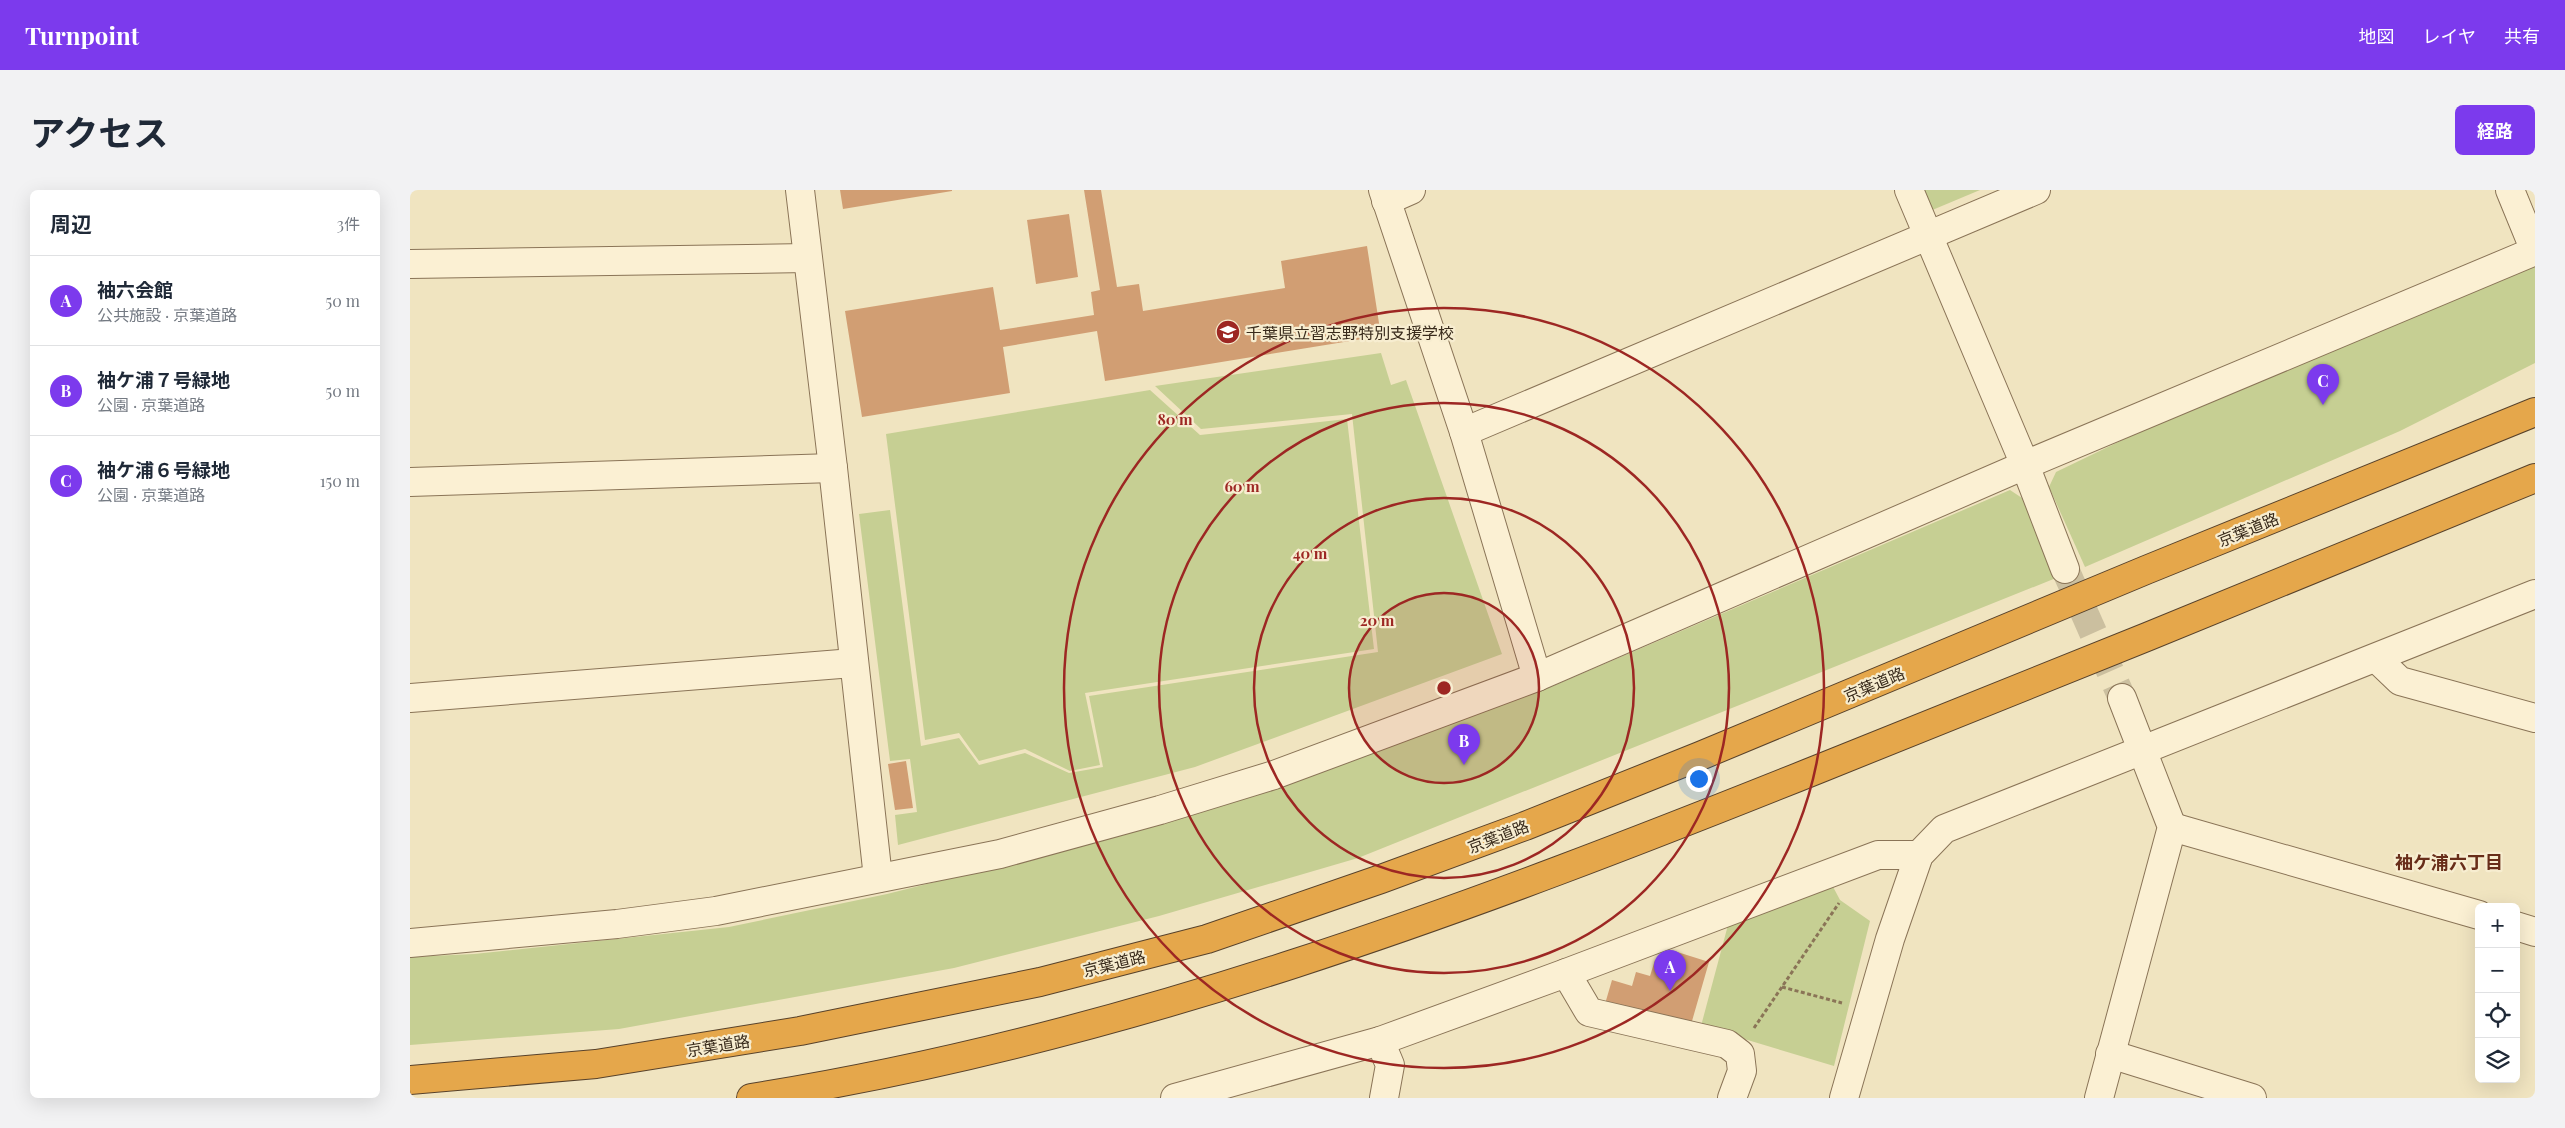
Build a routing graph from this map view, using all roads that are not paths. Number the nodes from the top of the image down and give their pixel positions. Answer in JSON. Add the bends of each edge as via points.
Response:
{"nodes":[{"id":1,"x":800,"y":190,"type":"edge"},
{"id":2,"x":1411,"y":190,"type":"edge"},
{"id":3,"x":1909,"y":190,"type":"edge"},
{"id":4,"x":2036,"y":190,"type":"edge"},
{"id":5,"x":2510,"y":190,"type":"edge"},
{"id":6,"x":1384,"y":195,"type":"edge"},
{"id":7,"x":1927,"y":236,"type":"junction"},
{"id":8,"x":2535,"y":251,"type":"edge"},
{"id":9,"x":807,"y":258,"type":"junction"},
{"id":10,"x":410,"y":264,"type":"edge"},
{"id":11,"x":2535,"y":398,"type":"edge"},
{"id":12,"x":2535,"y":412,"type":"edge"},
{"id":13,"x":1464,"y":432,"type":"junction"},
{"id":14,"x":2476,"y":437,"type":"junction"},
{"id":15,"x":2025,"y":466,"type":"junction"},
{"id":16,"x":834,"y":468,"type":"junction"},
{"id":17,"x":2535,"y":478,"type":"edge"},
{"id":18,"x":410,"y":482,"type":"edge"},
{"id":19,"x":2065,"y":569,"type":"tunnel mouth"},
{"id":20,"x":2535,"y":594,"type":"edge"},
{"id":21,"x":2377,"y":659,"type":"junction"},
{"id":22,"x":853,"y":662,"type":"junction"},
{"id":23,"x":1537,"y":677,"type":"junction"},
{"id":24,"x":410,"y":698,"type":"edge"},
{"id":25,"x":2122,"y":698,"type":"tunnel mouth"},
{"id":26,"x":2535,"y":718,"type":"edge"},
{"id":27,"x":2143,"y":749,"type":"junction"},
{"id":28,"x":2172,"y":827,"type":"junction"},
{"id":29,"x":1919,"y":855,"type":"junction"},
{"id":30,"x":878,"y":878,"type":"junction"},
{"id":31,"x":2475,"y":914,"type":"edge"},
{"id":32,"x":2520,"y":927,"type":"edge"},
{"id":33,"x":2535,"y":932,"type":"edge"},
{"id":34,"x":410,"y":943,"type":"edge"},
{"id":35,"x":1566,"y":974,"type":"junction"},
{"id":36,"x":1380,"y":1041,"type":"junction"},
{"id":37,"x":2110,"y":1054,"type":"junction"},
{"id":38,"x":410,"y":1080,"type":"edge"},
{"id":39,"x":751,"y":1098,"type":"edge"},
{"id":40,"x":1175,"y":1098,"type":"edge"},
{"id":41,"x":1384,"y":1098,"type":"edge"},
{"id":42,"x":1732,"y":1098,"type":"edge"},
{"id":43,"x":1844,"y":1098,"type":"edge"},
{"id":44,"x":2099,"y":1098,"type":"edge"},
{"id":45,"x":2252,"y":1098,"type":"edge"}],
"edges":[{"from":1,"to":9,"type":"street"},
{"from":2,"to":6,"type":"street"},
{"from":3,"to":7,"type":"street"},
{"from":4,"to":7,"type":"street"},
{"from":5,"to":8,"type":"street"},
{"from":6,"to":13,"type":"street"},
{"from":7,"to":13,"type":"street"},
{"from":7,"to":15,"type":"street"},
{"from":8,"to":15,"type":"street"},
{"from":9,"to":10,"type":"street"},
{"from":9,"to":16,"type":"street"},
{"from":11,"to":14,"type":"highway"},
{"from":12,"to":14,"type":"highway","name":"京葉道路"},
{"from":13,"to":23,"type":"street"},
{"from":14,"to":38,"type":"highway","name":"京葉道路","via":[[1525,826],[1207,939],[1040,982],[800,1031],[596,1064]]},
{"from":15,"to":19,"type":"street"},
{"from":15,"to":23,"type":"street"},
{"from":16,"to":18,"type":"street"},
{"from":16,"to":22,"type":"street"},
{"from":17,"to":39,"type":"highway","via":[[1774,787],[1448,913],[1290,967],[1081,1027],[952,1060]]},
{"from":20,"to":21,"type":"street"},
{"from":21,"to":26,"type":"street","via":[[2400,682]]},
{"from":21,"to":27,"type":"street"},
{"from":22,"to":24,"type":"street"},
{"from":22,"to":30,"type":"street"},
{"from":23,"to":30,"type":"street","via":[[1274,775],[1179,804],[1000,854]]},
{"from":25,"to":27,"type":"street"},
{"from":27,"to":28,"type":"street"},
{"from":27,"to":29,"type":"street","via":[[1944,829]]},
{"from":28,"to":31,"type":"street"},
{"from":28,"to":37,"type":"street"},
{"from":29,"to":35,"type":"street","via":[[1878,855]]},
{"from":29,"to":43,"type":"street","via":[[1890,939]]},
{"from":30,"to":34,"type":"street","via":[[716,911],[617,924]]},
{"from":32,"to":33,"type":"street"},
{"from":35,"to":36,"type":"street"},
{"from":35,"to":42,"type":"street","via":[[1588,1012],[1727,1044],[1740,1054],[1742,1071]]},
{"from":36,"to":40,"type":"street"},
{"from":36,"to":41,"type":"street","via":[[1390,1065]]},
{"from":37,"to":44,"type":"street"},
{"from":37,"to":45,"type":"street"}]}
